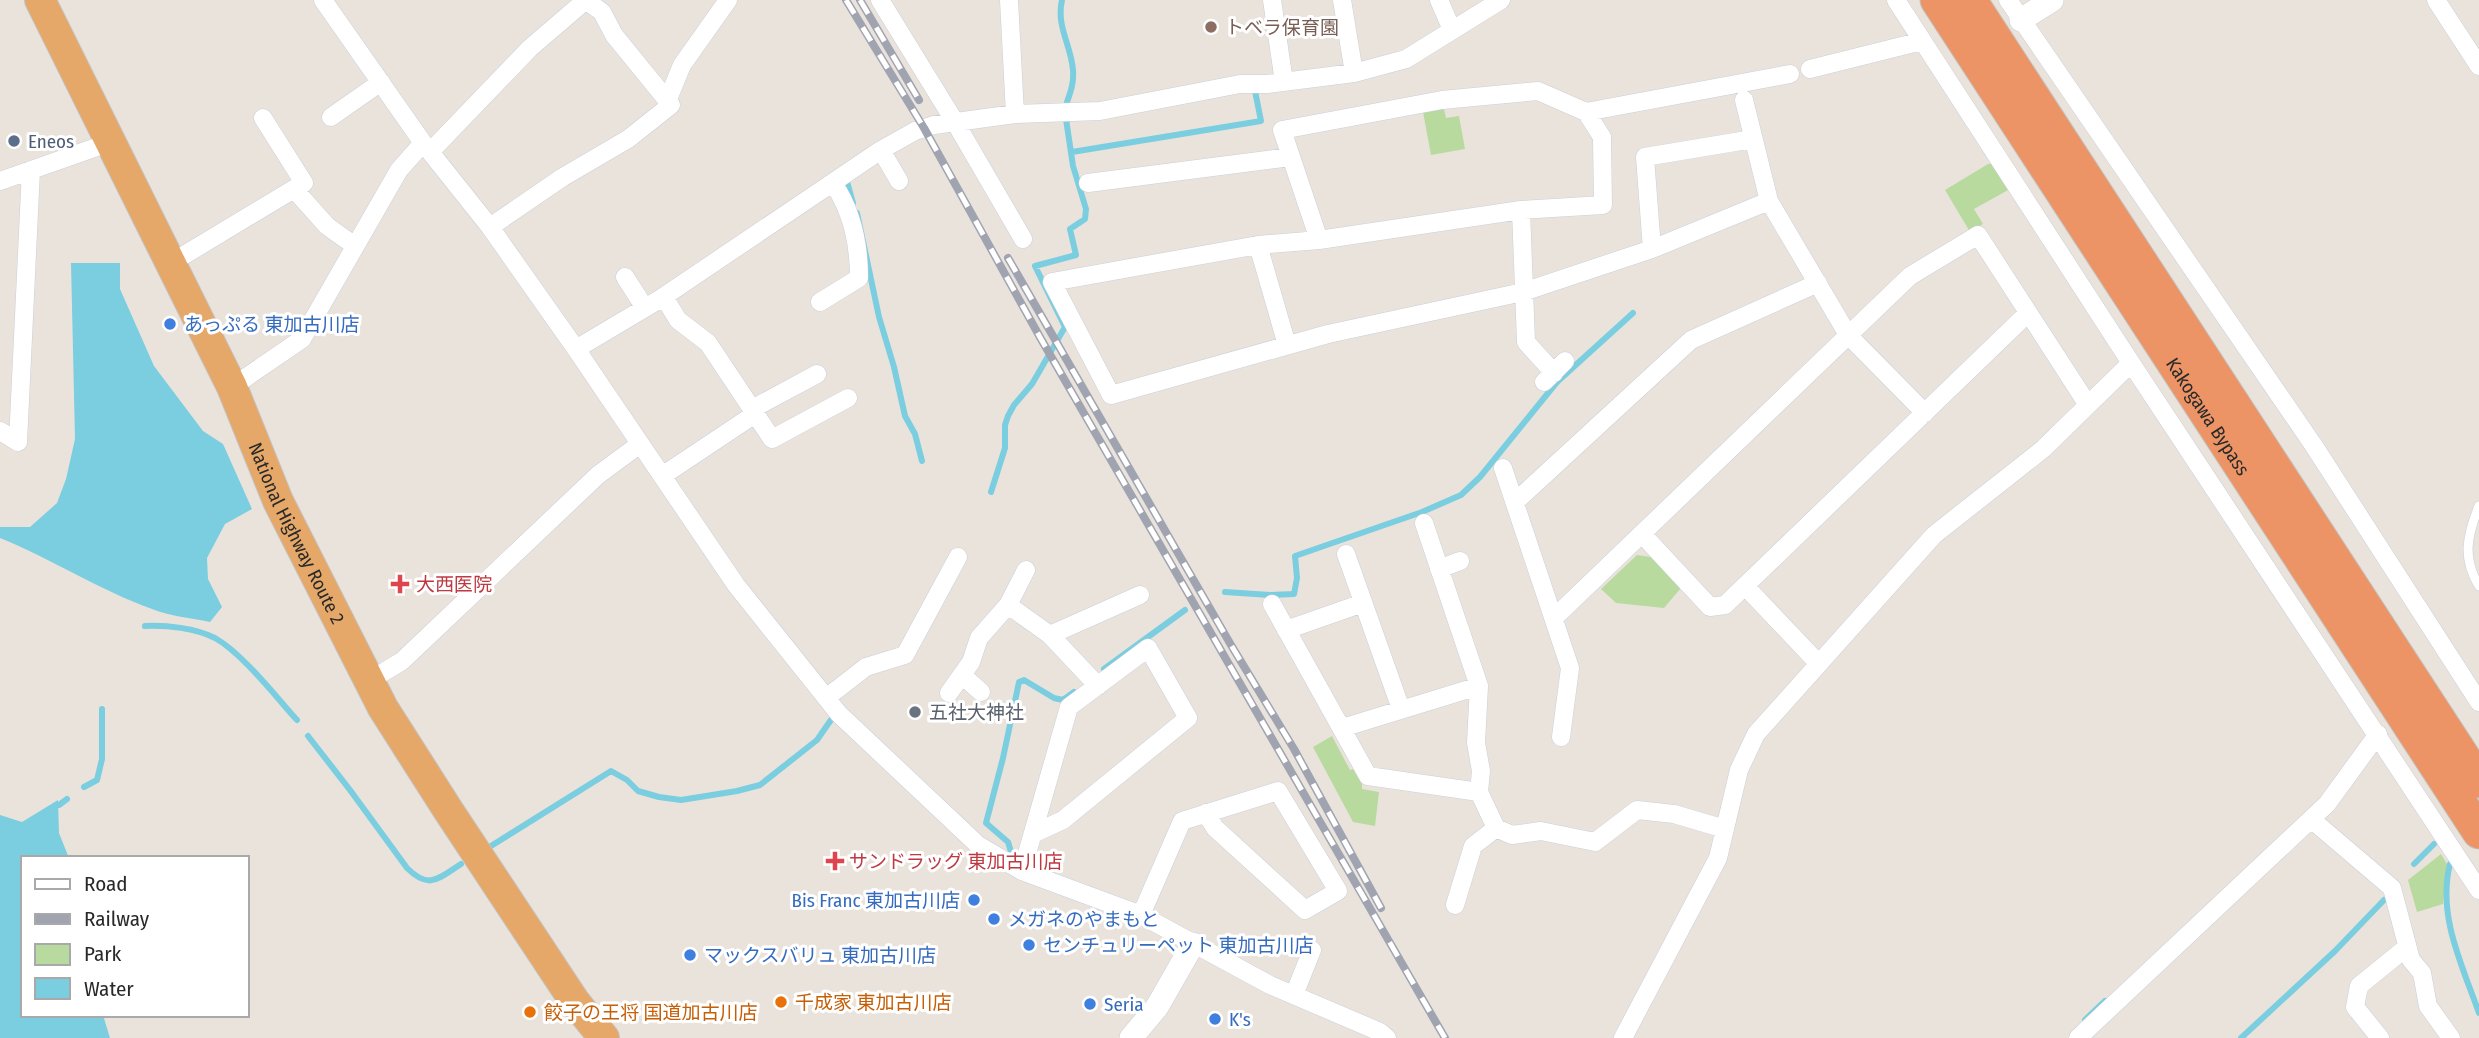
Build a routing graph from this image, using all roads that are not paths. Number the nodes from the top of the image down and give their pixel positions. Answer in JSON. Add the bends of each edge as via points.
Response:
{"nodes":[{"id":1,"x":40,"y":0,"type":"edge"},
{"id":2,"x":586,"y":0,"type":"edge"},
{"id":3,"x":728,"y":0,"type":"edge"},
{"id":4,"x":880,"y":0,"type":"edge"},
{"id":5,"x":1272,"y":0,"type":"edge"},
{"id":6,"x":1342,"y":0,"type":"edge"},
{"id":7,"x":1439,"y":0,"type":"edge"},
{"id":8,"x":1501,"y":0,"type":"edge"},
{"id":9,"x":1896,"y":0,"type":"edge"},
{"id":10,"x":1937,"y":0,"type":"edge"},
{"id":11,"x":1970,"y":0,"type":"edge"},
{"id":12,"x":2008,"y":0,"type":"edge"},
{"id":13,"x":2052,"y":0,"type":"edge"},
{"id":14,"x":2436,"y":0,"type":"edge"},
{"id":15,"x":325,"y":1,"type":"edge"},
{"id":16,"x":1015,"y":4,"type":"edge"},
{"id":17,"x":2021,"y":20,"type":"junction"},
{"id":18,"x":1452,"y":30,"type":"junction"},
{"id":19,"x":1922,"y":41,"type":"junction"},
{"id":20,"x":2479,"y":66,"type":"edge"},
{"id":21,"x":1810,"y":69,"type":"dead end"},
{"id":22,"x":1354,"y":73,"type":"junction"},
{"id":23,"x":1790,"y":74,"type":"dead end"},
{"id":24,"x":381,"y":82,"type":"junction"},
{"id":25,"x":1284,"y":82,"type":"junction"},
{"id":26,"x":668,"y":99,"type":"junction"},
{"id":27,"x":1744,"y":100,"type":"dead end"},
{"id":28,"x":1586,"y":112,"type":"junction"},
{"id":29,"x":1015,"y":114,"type":"junction"},
{"id":30,"x":331,"y":117,"type":"dead end"},
{"id":31,"x":263,"y":118,"type":"dead end"},
{"id":32,"x":956,"y":122,"type":"junction"},
{"id":33,"x":1753,"y":139,"type":"junction"},
{"id":34,"x":111,"y":142,"type":"junction"},
{"id":35,"x":427,"y":147,"type":"junction"},
{"id":36,"x":881,"y":150,"type":"junction"},
{"id":37,"x":1291,"y":157,"type":"junction"},
{"id":38,"x":31,"y":170,"type":"junction"},
{"id":39,"x":0,"y":181,"type":"edge"},
{"id":40,"x":899,"y":181,"type":"dead end"},
{"id":41,"x":834,"y":183,"type":"junction"},
{"id":42,"x":1088,"y":183,"type":"dead end"},
{"id":43,"x":294,"y":189,"type":"junction"},
{"id":44,"x":1769,"y":201,"type":"junction"},
{"id":45,"x":1521,"y":210,"type":"junction"},
{"id":46,"x":490,"y":227,"type":"junction"},
{"id":47,"x":1023,"y":239,"type":"dead end"},
{"id":48,"x":1319,"y":240,"type":"junction"},
{"id":49,"x":1258,"y":245,"type":"junction"},
{"id":50,"x":355,"y":246,"type":"junction"},
{"id":51,"x":1651,"y":249,"type":"junction"},
{"id":52,"x":171,"y":263,"type":"junction"},
{"id":53,"x":625,"y":277,"type":"dead end"},
{"id":54,"x":1818,"y":283,"type":"junction"},
{"id":55,"x":1523,"y":292,"type":"junction"},
{"id":56,"x":664,"y":297,"type":"junction"},
{"id":57,"x":820,"y":302,"type":"dead end"},
{"id":58,"x":645,"y":309,"type":"junction"},
{"id":59,"x":2028,"y":313,"type":"junction"},
{"id":60,"x":1848,"y":335,"type":"junction"},
{"id":61,"x":1287,"y":345,"type":"junction"},
{"id":62,"x":576,"y":349,"type":"junction"},
{"id":63,"x":2131,"y":363,"type":"junction"},
{"id":64,"x":1554,"y":372,"type":"dead end"},
{"id":65,"x":817,"y":374,"type":"dead end"},
{"id":66,"x":232,"y":387,"type":"junction"},
{"id":67,"x":848,"y":398,"type":"dead end"},
{"id":68,"x":2088,"y":405,"type":"junction"},
{"id":69,"x":754,"y":411,"type":"junction"},
{"id":70,"x":1924,"y":413,"type":"junction"},
{"id":71,"x":0,"y":431,"type":"edge"},
{"id":72,"x":640,"y":444,"type":"junction"},
{"id":73,"x":1503,"y":468,"type":"dead end"},
{"id":74,"x":662,"y":476,"type":"junction"},
{"id":75,"x":1516,"y":502,"type":"junction"},
{"id":76,"x":2479,"y":506,"type":"edge"},
{"id":77,"x":1424,"y":523,"type":"dead end"},
{"id":78,"x":1642,"y":534,"type":"junction"},
{"id":79,"x":1346,"y":554,"type":"dead end"},
{"id":80,"x":958,"y":557,"type":"dead end"},
{"id":81,"x":1460,"y":561,"type":"dead end"},
{"id":82,"x":1439,"y":569,"type":"junction"},
{"id":83,"x":1026,"y":570,"type":"dead end"},
{"id":84,"x":1745,"y":586,"type":"junction"},
{"id":85,"x":2479,"y":586,"type":"edge"},
{"id":86,"x":1140,"y":595,"type":"dead end"},
{"id":87,"x":1363,"y":603,"type":"junction"},
{"id":88,"x":1272,"y":604,"type":"dead end"},
{"id":89,"x":1008,"y":605,"type":"junction"},
{"id":90,"x":1111,"y":609,"type":"junction"},
{"id":91,"x":1554,"y":618,"type":"junction"},
{"id":92,"x":1124,"y":624,"type":"dead end"},
{"id":93,"x":1286,"y":630,"type":"junction"},
{"id":94,"x":1050,"y":635,"type":"junction"},
{"id":95,"x":1819,"y":664,"type":"junction"},
{"id":96,"x":962,"y":675,"type":"junction"},
{"id":97,"x":369,"y":681,"type":"junction"},
{"id":98,"x":1098,"y":685,"type":"junction"},
{"id":99,"x":1479,"y":686,"type":"junction"},
{"id":100,"x":981,"y":692,"type":"dead end"},
{"id":101,"x":949,"y":694,"type":"dead end"},
{"id":102,"x":826,"y":698,"type":"junction"},
{"id":103,"x":2479,"y":702,"type":"edge"},
{"id":104,"x":1401,"y":709,"type":"junction"},
{"id":105,"x":1342,"y":728,"type":"junction"},
{"id":106,"x":2378,"y":734,"type":"junction"},
{"id":107,"x":1561,"y":737,"type":"dead end"},
{"id":108,"x":2479,"y":781,"type":"edge"},
{"id":109,"x":1479,"y":792,"type":"junction"},
{"id":110,"x":1206,"y":813,"type":"junction"},
{"id":111,"x":2311,"y":819,"type":"junction"},
{"id":112,"x":1496,"y":828,"type":"junction"},
{"id":113,"x":1725,"y":829,"type":"junction"},
{"id":114,"x":2479,"y":832,"type":"edge"},
{"id":115,"x":1035,"y":833,"type":"junction"},
{"id":116,"x":1022,"y":871,"type":"junction"},
{"id":117,"x":2479,"y":890,"type":"edge"},
{"id":118,"x":1455,"y":905,"type":"dead end"},
{"id":119,"x":1141,"y":915,"type":"junction"},
{"id":120,"x":1194,"y":944,"type":"junction"},
{"id":121,"x":2407,"y":947,"type":"junction"},
{"id":122,"x":1312,"y":950,"type":"dead end"},
{"id":123,"x":1294,"y":995,"type":"junction"},
{"id":124,"x":604,"y":1038,"type":"edge"},
{"id":125,"x":1131,"y":1038,"type":"edge"},
{"id":126,"x":1387,"y":1038,"type":"edge"},
{"id":127,"x":1623,"y":1038,"type":"edge"},
{"id":128,"x":2078,"y":1038,"type":"edge"},
{"id":129,"x":2380,"y":1038,"type":"edge"},
{"id":130,"x":2451,"y":1038,"type":"edge"}],
"edges":[{"from":1,"to":34,"type":"highway","name":"National Highway Route 2"},
{"from":2,"to":26,"type":"street","via":[[602,12],[614,35]]},
{"from":2,"to":35,"type":"street"},
{"from":3,"to":26,"type":"street","via":[[682,65]]},
{"from":4,"to":32,"type":"street"},
{"from":5,"to":25,"type":"street"},
{"from":6,"to":22,"type":"street"},
{"from":7,"to":18,"type":"street"},
{"from":8,"to":18,"type":"street"},
{"from":9,"to":19,"type":"street"},
{"from":10,"to":114,"type":"highway","name":"Kakogawa Bypass"},
{"from":11,"to":108,"type":"highway","name":"Kakogawa Bypass"},
{"from":12,"to":17,"type":"street"},
{"from":13,"to":17,"type":"street"},
{"from":14,"to":20,"type":"street"},
{"from":15,"to":24,"type":"street"},
{"from":16,"to":29,"type":"street"},
{"from":17,"to":103,"type":"street","via":[[2314,446]]},
{"from":18,"to":22,"type":"street","via":[[1406,59]]},
{"from":19,"to":21,"type":"street"},
{"from":19,"to":63,"type":"street"},
{"from":22,"to":25,"type":"street"},
{"from":23,"to":28,"type":"street"},
{"from":24,"to":30,"type":"street"},
{"from":24,"to":35,"type":"street"},
{"from":25,"to":29,"type":"street","via":[[1240,84],[1100,111]]},
{"from":26,"to":46,"type":"street","via":[[671,105],[628,139]]},
{"from":27,"to":33,"type":"street"},
{"from":28,"to":37,"type":"street","via":[[1538,92],[1442,100],[1282,130]]},
{"from":28,"to":45,"type":"street","via":[[1602,137],[1603,205]]},
{"from":29,"to":32,"type":"street"},
{"from":31,"to":43,"type":"street","via":[[304,183]]},
{"from":32,"to":36,"type":"street","via":[[915,131]]},
{"from":32,"to":47,"type":"street","via":[[1019,214]]},
{"from":33,"to":44,"type":"street"},
{"from":33,"to":51,"type":"street","via":[[1645,157]]},
{"from":34,"to":38,"type":"street"},
{"from":34,"to":52,"type":"highway","name":"National Highway Route 2"},
{"from":35,"to":46,"type":"street"},
{"from":35,"to":50,"type":"street","via":[[399,170]]},
{"from":36,"to":40,"type":"street"},
{"from":36,"to":41,"type":"street"},
{"from":37,"to":42,"type":"street"},
{"from":37,"to":48,"type":"street"},
{"from":38,"to":39,"type":"street"},
{"from":38,"to":71,"type":"street","via":[[18,442]]},
{"from":41,"to":56,"type":"street"},
{"from":41,"to":57,"type":"street","via":[[859,249],[859,278]]},
{"from":43,"to":50,"type":"street","via":[[327,226]]},
{"from":43,"to":52,"type":"street"},
{"from":44,"to":51,"type":"street"},
{"from":44,"to":54,"type":"street"},
{"from":45,"to":48,"type":"street"},
{"from":45,"to":55,"type":"street"},
{"from":46,"to":62,"type":"street"},
{"from":48,"to":49,"type":"street"},
{"from":49,"to":61,"type":"street"},
{"from":49,"to":61,"type":"street","via":[[1052,282],[1111,395]]},
{"from":50,"to":66,"type":"street","via":[[302,339]]},
{"from":51,"to":55,"type":"street"},
{"from":52,"to":66,"type":"highway","name":"National Highway Route 2"},
{"from":53,"to":58,"type":"street"},
{"from":54,"to":60,"type":"street"},
{"from":54,"to":75,"type":"street","via":[[1691,340]]},
{"from":55,"to":61,"type":"street"},
{"from":55,"to":64,"type":"street","via":[[1526,342]]},
{"from":56,"to":58,"type":"street"},
{"from":56,"to":69,"type":"street","via":[[678,320],[708,343]]},
{"from":58,"to":62,"type":"street"},
{"from":59,"to":60,"type":"street","via":[[1978,235],[1910,276]]},
{"from":59,"to":68,"type":"street"},
{"from":59,"to":70,"type":"street"},
{"from":60,"to":70,"type":"street"},
{"from":60,"to":78,"type":"street"},
{"from":62,"to":72,"type":"street"},
{"from":63,"to":68,"type":"street"},
{"from":63,"to":106,"type":"street"},
{"from":65,"to":69,"type":"street"},
{"from":66,"to":97,"type":"highway","name":"National Highway Route 2","via":[[278,501]]},
{"from":67,"to":69,"type":"street","via":[[772,439]]},
{"from":68,"to":95,"type":"street","via":[[2043,449],[1934,535]]},
{"from":69,"to":74,"type":"street"},
{"from":70,"to":84,"type":"street"},
{"from":72,"to":74,"type":"street"},
{"from":72,"to":97,"type":"street","via":[[598,475],[402,661]]},
{"from":73,"to":75,"type":"street"},
{"from":74,"to":102,"type":"street","via":[[736,585]]},
{"from":75,"to":91,"type":"street"},
{"from":76,"to":85,"type":"lane","via":[[2468,542],[2468,569]]},
{"from":77,"to":82,"type":"street"},
{"from":78,"to":84,"type":"street","via":[[1710,607],[1725,606]]},
{"from":78,"to":91,"type":"street"},
{"from":79,"to":87,"type":"street"},
{"from":80,"to":102,"type":"street","via":[[905,655],[866,667]]},
{"from":81,"to":82,"type":"street"},
{"from":82,"to":99,"type":"street"},
{"from":83,"to":89,"type":"street"},
{"from":84,"to":95,"type":"street"},
{"from":86,"to":90,"type":"street"},
{"from":87,"to":93,"type":"street"},
{"from":87,"to":104,"type":"street"},
{"from":88,"to":93,"type":"street"},
{"from":89,"to":94,"type":"street"},
{"from":89,"to":96,"type":"street","via":[[979,638]]},
{"from":90,"to":92,"type":"street"},
{"from":90,"to":94,"type":"street"},
{"from":91,"to":107,"type":"street","via":[[1570,668]]},
{"from":93,"to":105,"type":"street"},
{"from":94,"to":98,"type":"street"},
{"from":95,"to":113,"type":"street","via":[[1756,734],[1739,770]]},
{"from":96,"to":100,"type":"street"},
{"from":96,"to":101,"type":"street"},
{"from":97,"to":124,"type":"highway","name":"National Highway Route 2","via":[[448,810],[575,1002]]},
{"from":98,"to":115,"type":"street","via":[[1069,707]]},
{"from":98,"to":115,"type":"street","via":[[1148,648],[1188,718],[1063,820]]},
{"from":99,"to":104,"type":"street"},
{"from":99,"to":109,"type":"street"},
{"from":102,"to":116,"type":"street","via":[[968,837]]},
{"from":104,"to":105,"type":"street"},
{"from":105,"to":109,"type":"street","via":[[1368,776]]},
{"from":106,"to":111,"type":"street","via":[[2328,804]]},
{"from":106,"to":117,"type":"street"},
{"from":109,"to":112,"type":"street"},
{"from":110,"to":110,"type":"street","via":[[1279,790],[1338,891],[1305,910],[1215,828]]},
{"from":110,"to":119,"type":"street","via":[[1182,821]]},
{"from":111,"to":121,"type":"street","via":[[2392,888]]},
{"from":111,"to":128,"type":"street"},
{"from":112,"to":113,"type":"street","via":[[1512,835],[1541,831],[1595,842],[1637,810],[1674,814]]},
{"from":112,"to":118,"type":"street","via":[[1473,846]]},
{"from":113,"to":127,"type":"street","via":[[1718,858]]},
{"from":115,"to":116,"type":"street"},
{"from":116,"to":119,"type":"street"},
{"from":119,"to":120,"type":"street"},
{"from":120,"to":123,"type":"street"},
{"from":120,"to":125,"type":"street","via":[[1157,1007]]},
{"from":121,"to":129,"type":"street","via":[[2359,986],[2355,1007]]},
{"from":121,"to":130,"type":"street","via":[[2421,973],[2428,1006]]},
{"from":122,"to":123,"type":"street"},
{"from":123,"to":126,"type":"street"}]}
